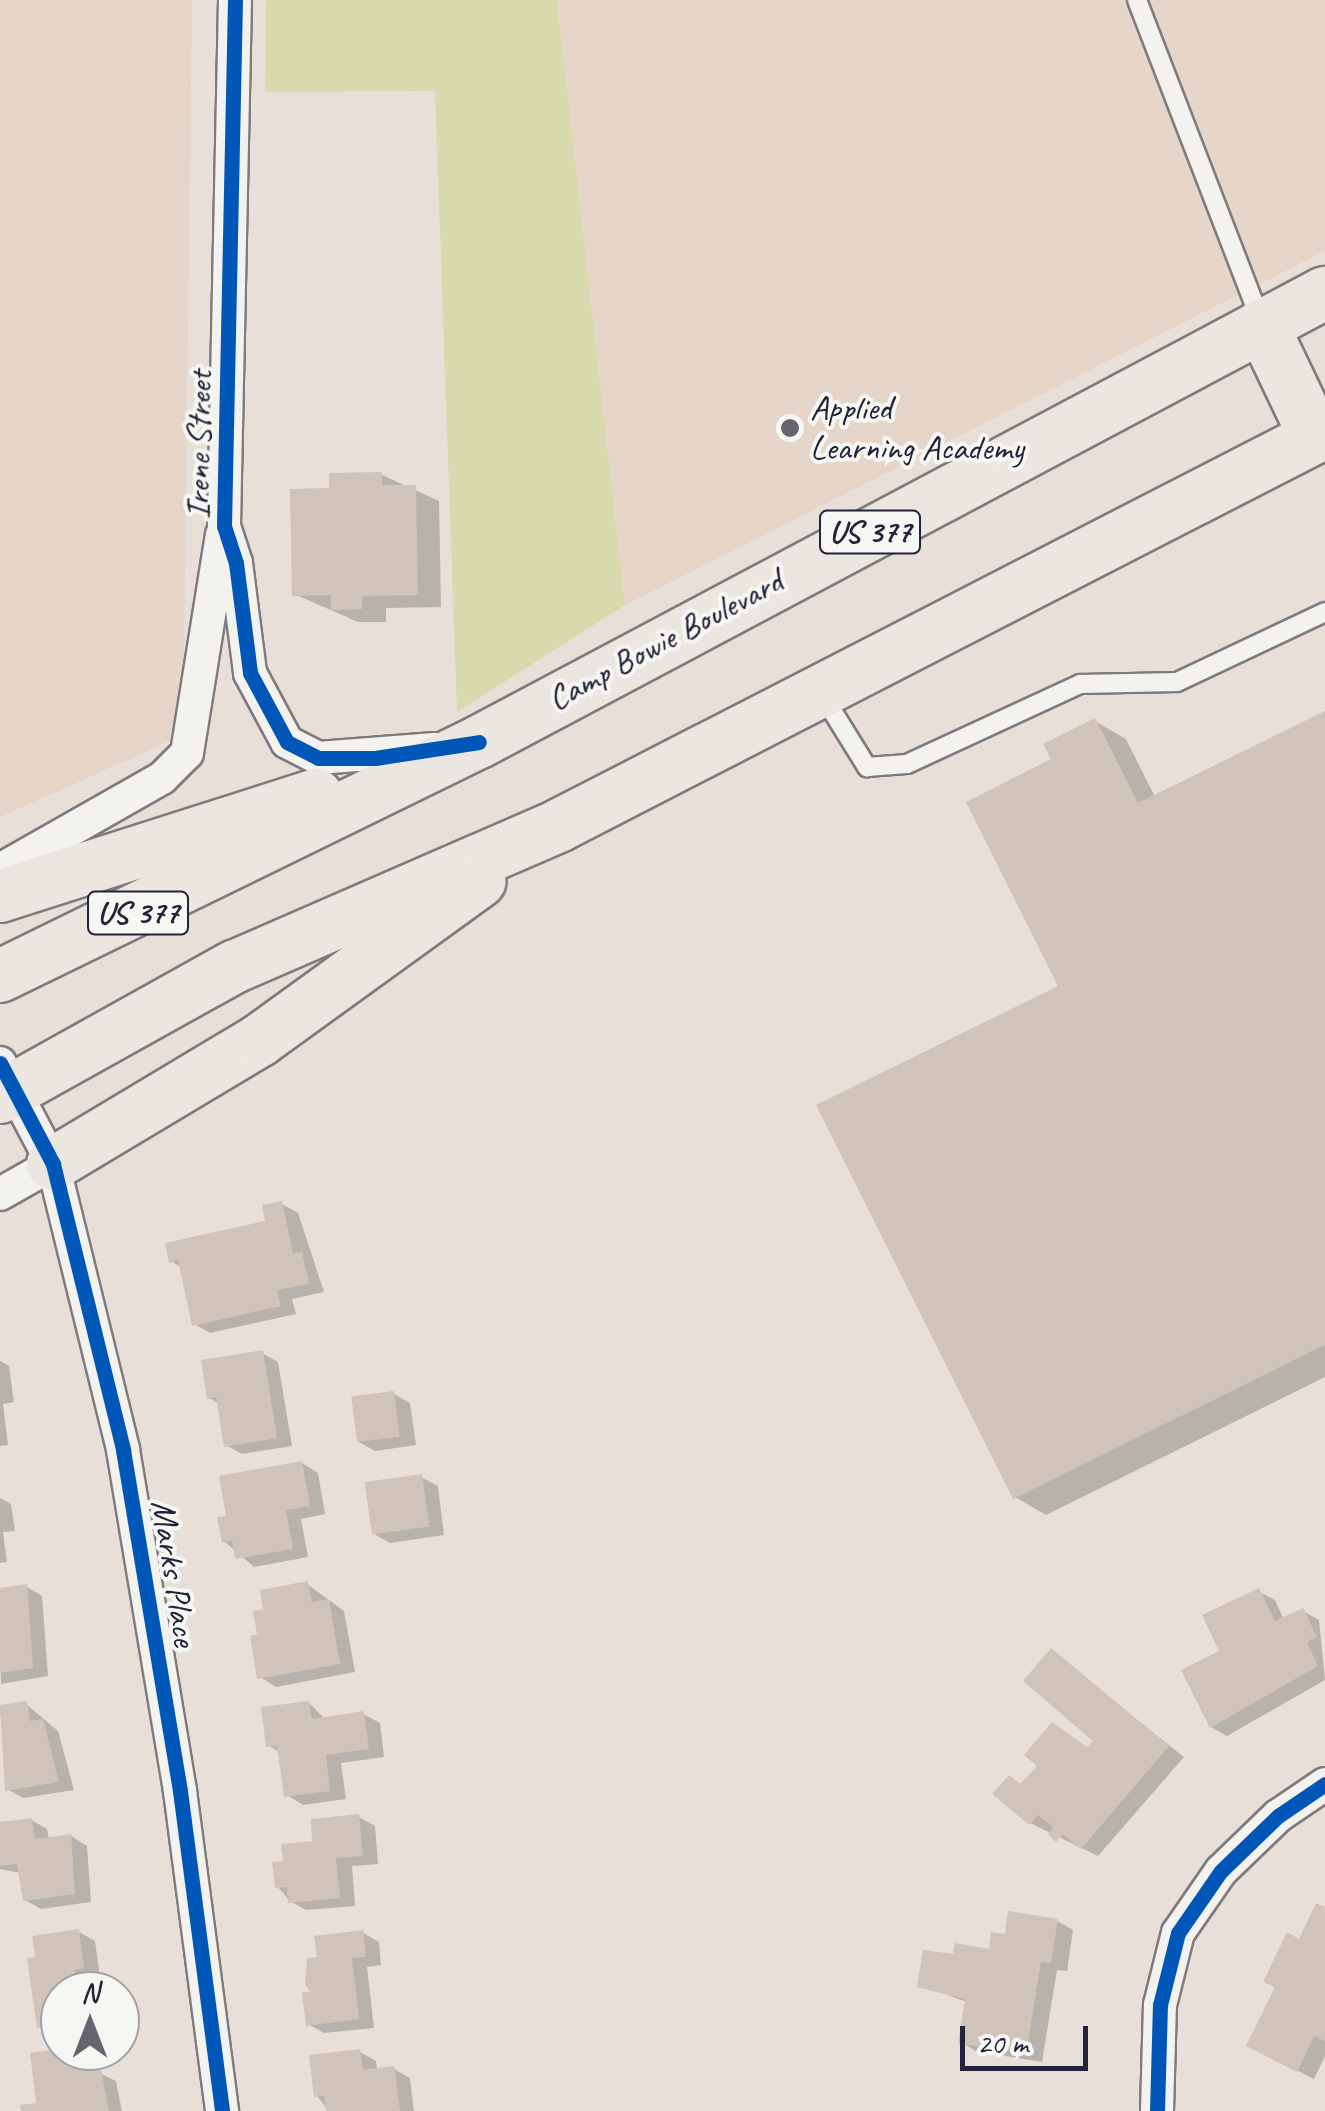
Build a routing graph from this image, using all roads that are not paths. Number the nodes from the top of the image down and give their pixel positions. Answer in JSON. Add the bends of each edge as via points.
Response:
{"nodes":[{"id":1,"x":235,"y":0,"type":"edge"},
{"id":2,"x":1137,"y":0,"type":"edge"},
{"id":3,"x":1325,"y":293,"type":"edge"},
{"id":4,"x":1262,"y":324,"type":"junction"},
{"id":5,"x":1320,"y":434,"type":"edge"},
{"id":6,"x":224,"y":526,"type":"junction"},
{"id":7,"x":1325,"y":612,"type":"edge"},
{"id":8,"x":820,"y":691,"type":"junction"},
{"id":9,"x":479,"y":742,"type":"junction"},
{"id":10,"x":560,"y":825,"type":"junction"},
{"id":11,"x":0,"y":870,"type":"edge"},
{"id":12,"x":0,"y":896,"type":"edge"},
{"id":13,"x":0,"y":976,"type":"edge"},
{"id":14,"x":4,"y":1083,"type":"edge"},
{"id":15,"x":53,"y":1164,"type":"junction"},
{"id":16,"x":0,"y":1194,"type":"edge"},
{"id":17,"x":1325,"y":1784,"type":"edge"},
{"id":18,"x":222,"y":2111,"type":"edge"},
{"id":19,"x":1157,"y":2111,"type":"edge"}],
"edges":[{"from":1,"to":6,"type":"street","name":"Irene Street"},
{"from":2,"to":4,"type":"lane"},
{"from":3,"to":4,"type":"main road","name":"Camp Bowie Boulevard","number":"US 377"},
{"from":4,"to":5,"type":"main road"},
{"from":4,"to":9,"type":"main road","name":"Camp Bowie Boulevard","number":"US 377"},
{"from":5,"to":8,"type":"main road","number":"US 377"},
{"from":6,"to":9,"type":"street","name":"Irene Street","via":[[236,563],[250,673],[287,742],[318,758],[375,758]]},
{"from":6,"to":11,"type":"street","via":[[188,753],[162,778]]},
{"from":7,"to":8,"type":"lane","via":[[1177,682],[1080,684],[907,764],[866,767]]},
{"from":8,"to":10,"type":"main road","number":"US 377"},
{"from":9,"to":12,"type":"main road"},
{"from":9,"to":13,"type":"main road","name":"Camp Bowie Boulevard","number":"US 377"},
{"from":10,"to":14,"type":"main road","number":"US 377","via":[[234,967]]},
{"from":10,"to":15,"type":"main road","via":[[260,1040]]},
{"from":14,"to":15,"type":"street","name":"Marks Place"},
{"from":15,"to":16,"type":"street"},
{"from":15,"to":18,"type":"street","name":"Marks Place","via":[[123,1450],[180,1791]]},
{"from":17,"to":19,"type":"street","via":[[1278,1816],[1221,1871],[1178,1933],[1160,2005]]}]}
